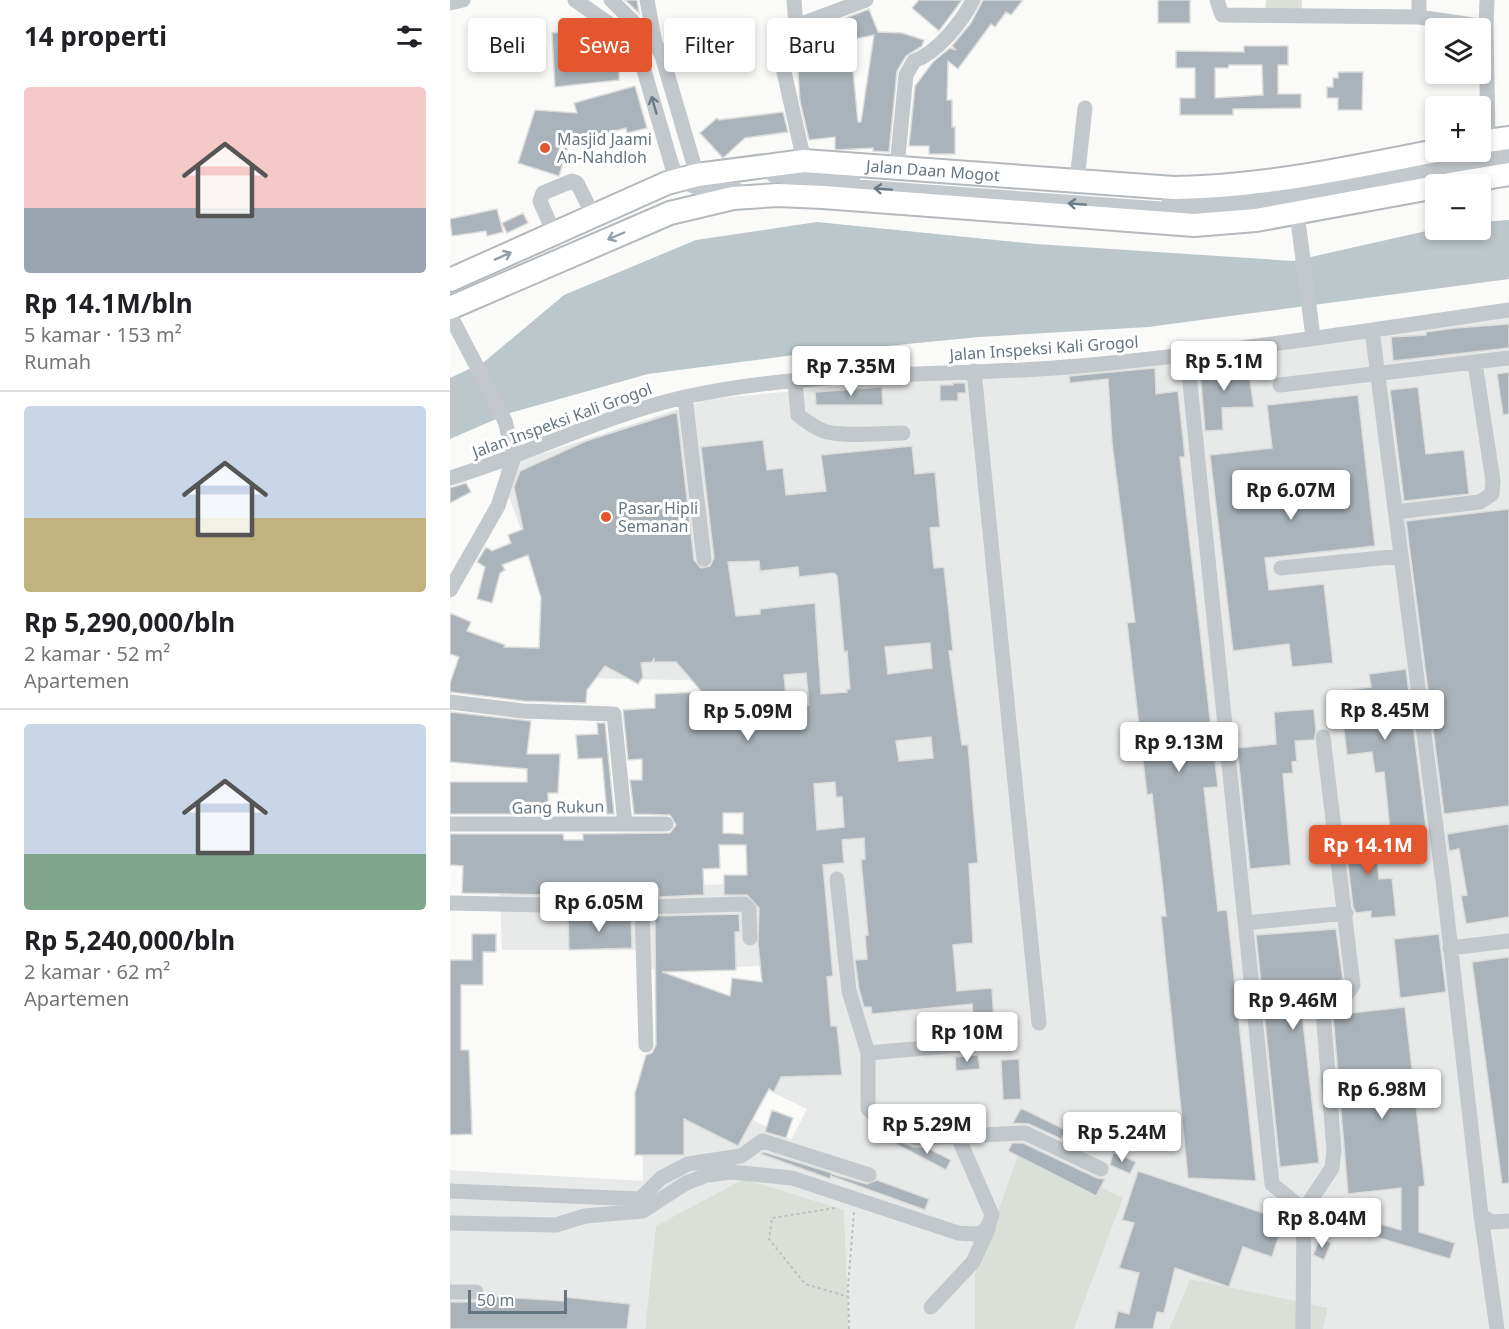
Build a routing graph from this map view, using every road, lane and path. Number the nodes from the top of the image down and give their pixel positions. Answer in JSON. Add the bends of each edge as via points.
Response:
{"nodes":[{"id":1,"x":463,"y":0,"type":"edge"},
{"id":2,"x":576,"y":0,"type":"edge"},
{"id":3,"x":611,"y":0,"type":"edge"},
{"id":4,"x":647,"y":0,"type":"edge"},
{"id":5,"x":794,"y":0,"type":"edge"},
{"id":6,"x":866,"y":0,"type":"edge"},
{"id":7,"x":973,"y":0,"type":"edge"},
{"id":8,"x":1217,"y":0,"type":"edge"},
{"id":9,"x":1419,"y":0,"type":"edge"},
{"id":10,"x":1487,"y":0,"type":"edge"},
{"id":11,"x":450,"y":3,"type":"edge"},
{"id":12,"x":1419,"y":17,"type":"junction"},
{"id":13,"x":795,"y":18,"type":"edge"},
{"id":14,"x":818,"y":18,"type":"edge"},
{"id":15,"x":1426,"y":18,"type":"edge"},
{"id":16,"x":1486,"y":18,"type":"edge"},
{"id":17,"x":655,"y":43,"type":"junction"},
{"id":18,"x":783,"y":72,"type":"edge"},
{"id":19,"x":1490,"y":84,"type":"edge"},
{"id":20,"x":1085,"y":108,"type":"dead end"},
{"id":21,"x":1493,"y":140,"type":"edge"},
{"id":22,"x":1509,"y":150,"type":"edge"},
{"id":23,"x":1425,"y":153,"type":"edge"},
{"id":24,"x":804,"y":161,"type":"junction"},
{"id":25,"x":1509,"y":162,"type":"edge"},
{"id":26,"x":897,"y":166,"type":"junction"},
{"id":27,"x":1509,"y":174,"type":"edge"},
{"id":28,"x":1491,"y":177,"type":"edge"},
{"id":29,"x":1077,"y":180,"type":"junction"},
{"id":30,"x":689,"y":181,"type":"junction"},
{"id":31,"x":733,"y":189,"type":"junction"},
{"id":32,"x":1425,"y":189,"type":"edge"},
{"id":33,"x":670,"y":213,"type":"junction"},
{"id":34,"x":593,"y":215,"type":"junction"},
{"id":35,"x":1297,"y":218,"type":"junction"},
{"id":36,"x":554,"y":233,"type":"junction"},
{"id":37,"x":450,"y":280,"type":"edge"},
{"id":38,"x":450,"y":308,"type":"edge"},
{"id":39,"x":1509,"y":310,"type":"edge"},
{"id":40,"x":450,"y":315,"type":"edge"},
{"id":41,"x":1372,"y":330,"type":"junction"},
{"id":42,"x":1312,"y":334,"type":"junction"},
{"id":43,"x":1187,"y":354,"type":"junction"},
{"id":44,"x":1509,"y":358,"type":"edge"},
{"id":45,"x":1475,"y":363,"type":"junction"},
{"id":46,"x":974,"y":371,"type":"junction"},
{"id":47,"x":1379,"y":373,"type":"junction"},
{"id":48,"x":795,"y":382,"type":"junction"},
{"id":49,"x":1280,"y":385,"type":"dead end"},
{"id":50,"x":685,"y":397,"type":"junction"},
{"id":51,"x":903,"y":433,"type":"dead end"},
{"id":52,"x":514,"y":457,"type":"junction"},
{"id":53,"x":450,"y":478,"type":"edge"},
{"id":54,"x":1396,"y":512,"type":"junction"},
{"id":55,"x":1401,"y":556,"type":"junction"},
{"id":56,"x":704,"y":559,"type":"dead end"},
{"id":57,"x":1281,"y":568,"type":"dead end"},
{"id":58,"x":450,"y":590,"type":"edge"},
{"id":59,"x":450,"y":702,"type":"edge"},
{"id":60,"x":1323,"y":737,"type":"dead end"},
{"id":61,"x":450,"y":824,"type":"edge"},
{"id":62,"x":625,"y":824,"type":"junction"},
{"id":63,"x":666,"y":824,"type":"dead end"},
{"id":64,"x":837,"y":879,"type":"dead end"},
{"id":65,"x":450,"y":903,"type":"edge"},
{"id":66,"x":642,"y":907,"type":"junction"},
{"id":67,"x":1346,"y":913,"type":"junction"},
{"id":68,"x":1245,"y":923,"type":"junction"},
{"id":69,"x":750,"y":938,"type":"dead end"},
{"id":70,"x":1509,"y":941,"type":"edge"},
{"id":71,"x":1450,"y":948,"type":"junction"},
{"id":72,"x":1039,"y":1023,"type":"dead end"},
{"id":73,"x":646,"y":1045,"type":"dead end"},
{"id":74,"x":960,"y":1045,"type":"dead end"},
{"id":75,"x":868,"y":1053,"type":"junction"},
{"id":76,"x":958,"y":1137,"type":"junction"},
{"id":77,"x":1101,"y":1169,"type":"dead end"},
{"id":78,"x":869,"y":1175,"type":"dead end"},
{"id":79,"x":450,"y":1191,"type":"edge"},
{"id":80,"x":855,"y":1202,"type":"junction"},
{"id":81,"x":1304,"y":1210,"type":"junction"},
{"id":82,"x":1481,"y":1215,"type":"junction"},
{"id":83,"x":1509,"y":1221,"type":"edge"},
{"id":84,"x":450,"y":1223,"type":"edge"},
{"id":85,"x":988,"y":1229,"type":"junction"},
{"id":86,"x":450,"y":1292,"type":"edge"},
{"id":87,"x":476,"y":1292,"type":"dead end"},
{"id":88,"x":849,"y":1297,"type":"junction"},
{"id":89,"x":930,"y":1307,"type":"dead end"},
{"id":90,"x":849,"y":1329,"type":"edge"},
{"id":91,"x":1303,"y":1329,"type":"edge"},
{"id":92,"x":1497,"y":1329,"type":"edge"}],
"edges":[{"from":1,"to":11,"type":"street"},
{"from":30,"to":2,"type":"street","one_way":true,"via":[[672,166],[639,53],[625,35]]},
{"from":3,"to":17,"type":"street"},
{"from":4,"to":17,"type":"street"},
{"from":5,"to":13,"type":"street"},
{"from":6,"to":14,"type":"street"},
{"from":7,"to":26,"type":"street","via":[[968,12],[927,56],[914,61],[906,75]]},
{"from":8,"to":12,"type":"street","via":[[1222,15]]},
{"from":9,"to":12,"type":"street"},
{"from":10,"to":16,"type":"street"},
{"from":12,"to":15,"type":"street"},
{"from":17,"to":30,"type":"street","via":[[662,56]]},
{"from":18,"to":24,"type":"street"},
{"from":19,"to":21,"type":"street"},
{"from":20,"to":29,"type":"street"},
{"from":22,"to":31,"type":"street","via":[[1222,200],[865,175],[794,174]]},
{"from":23,"to":29,"type":"highway","name":"Jalan Daan Mogot","via":[[1225,187],[1174,188]]},
{"from":24,"to":26,"type":"highway","name":"Jalan Daan Mogot"},
{"from":24,"to":30,"type":"highway","name":"Jalan Daan Mogot"},
{"from":25,"to":30,"type":"street","one_way":true,"via":[[1236,210],[1175,210],[831,185],[718,190]]},
{"from":26,"to":29,"type":"highway","name":"Jalan Daan Mogot"},
{"from":27,"to":28,"type":"highway"},
{"from":30,"to":31,"type":"highway","via":[[703,192]]},
{"from":30,"to":33,"type":"highway"},
{"from":30,"to":34,"type":"highway","name":"Jalan Daan Mogot","via":[[667,183]]},
{"from":31,"to":33,"type":"highway"},
{"from":31,"to":35,"type":"highway","via":[[1194,225]]},
{"from":32,"to":35,"type":"highway"},
{"from":33,"to":38,"type":"highway","one_way":true},
{"from":34,"to":36,"type":"highway","name":"Jalan Daan Mogot"},
{"from":34,"to":36,"type":"street","via":[[578,183],[572,181],[543,194],[540,201]]},
{"from":35,"to":42,"type":"street"},
{"from":37,"to":36,"type":"highway","name":"Jalan Daan Mogot","one_way":true},
{"from":39,"to":41,"type":"street","name":"Jalan Inspeksi Kali Grogol"},
{"from":40,"to":52,"type":"street","via":[[505,421]]},
{"from":41,"to":42,"type":"street","name":"Jalan Inspeksi Kali Grogol"},
{"from":41,"to":47,"type":"street"},
{"from":42,"to":43,"type":"street","name":"Jalan Inspeksi Kali Grogol"},
{"from":43,"to":46,"type":"street","name":"Jalan Inspeksi Kali Grogol","via":[[1077,366]]},
{"from":43,"to":68,"type":"street"},
{"from":44,"to":45,"type":"street"},
{"from":45,"to":47,"type":"street"},
{"from":45,"to":54,"type":"street","via":[[1492,494],[1480,502]]},
{"from":46,"to":48,"type":"street","name":"Jalan Inspeksi Kali Grogol"},
{"from":46,"to":72,"type":"street"},
{"from":47,"to":49,"type":"street"},
{"from":47,"to":54,"type":"street"},
{"from":48,"to":50,"type":"street","name":"Jalan Inspeksi Kali Grogol"},
{"from":48,"to":51,"type":"street","via":[[798,415],[813,426],[826,432]]},
{"from":50,"to":52,"type":"street","name":"Jalan Inspeksi Kali Grogol","via":[[638,410]]},
{"from":50,"to":56,"type":"street"},
{"from":52,"to":53,"type":"street","name":"Jalan Inspeksi Kali Grogol"},
{"from":52,"to":58,"type":"street","via":[[498,506]]},
{"from":54,"to":55,"type":"street"},
{"from":55,"to":57,"type":"street"},
{"from":55,"to":71,"type":"street"},
{"from":59,"to":62,"type":"street","via":[[523,711],[614,714]]},
{"from":60,"to":67,"type":"street"},
{"from":61,"to":62,"type":"street","name":"Gang Rukun"},
{"from":62,"to":63,"type":"street","name":"Gang Rukun"},
{"from":64,"to":75,"type":"street","via":[[849,991]]},
{"from":65,"to":66,"type":"street"},
{"from":66,"to":69,"type":"street","via":[[744,904],[749,909]]},
{"from":66,"to":73,"type":"street"},
{"from":67,"to":68,"type":"street"},
{"from":67,"to":81,"type":"street","via":[[1353,985],[1344,998],[1323,1011],[1334,1150],[1332,1168]]},
{"from":68,"to":81,"type":"street","via":[[1272,1184]]},
{"from":70,"to":71,"type":"street"},
{"from":71,"to":82,"type":"street"},
{"from":74,"to":75,"type":"street"},
{"from":75,"to":76,"type":"street","via":[[868,1108],[886,1125],[917,1138]]},
{"from":76,"to":77,"type":"street","via":[[1025,1133]]},
{"from":76,"to":85,"type":"street","via":[[992,1215]]},
{"from":78,"to":79,"type":"street","via":[[762,1141],[741,1156],[688,1164],[661,1178],[640,1199]]},
{"from":80,"to":84,"type":"street","via":[[792,1178],[732,1172],[686,1183],[643,1211],[585,1216],[556,1225]]},
{"from":80,"to":85,"type":"street","via":[[958,1233],[980,1234]]},
{"from":80,"to":88,"type":"path"},
{"from":80,"to":88,"type":"path","via":[[771,1218],[769,1239],[806,1284]]},
{"from":81,"to":91,"type":"street"},
{"from":82,"to":83,"type":"street","via":[[1491,1222]]},
{"from":82,"to":92,"type":"street"},
{"from":85,"to":89,"type":"street","via":[[973,1262]]},
{"from":86,"to":87,"type":"street"},
{"from":88,"to":90,"type":"path"}]}
